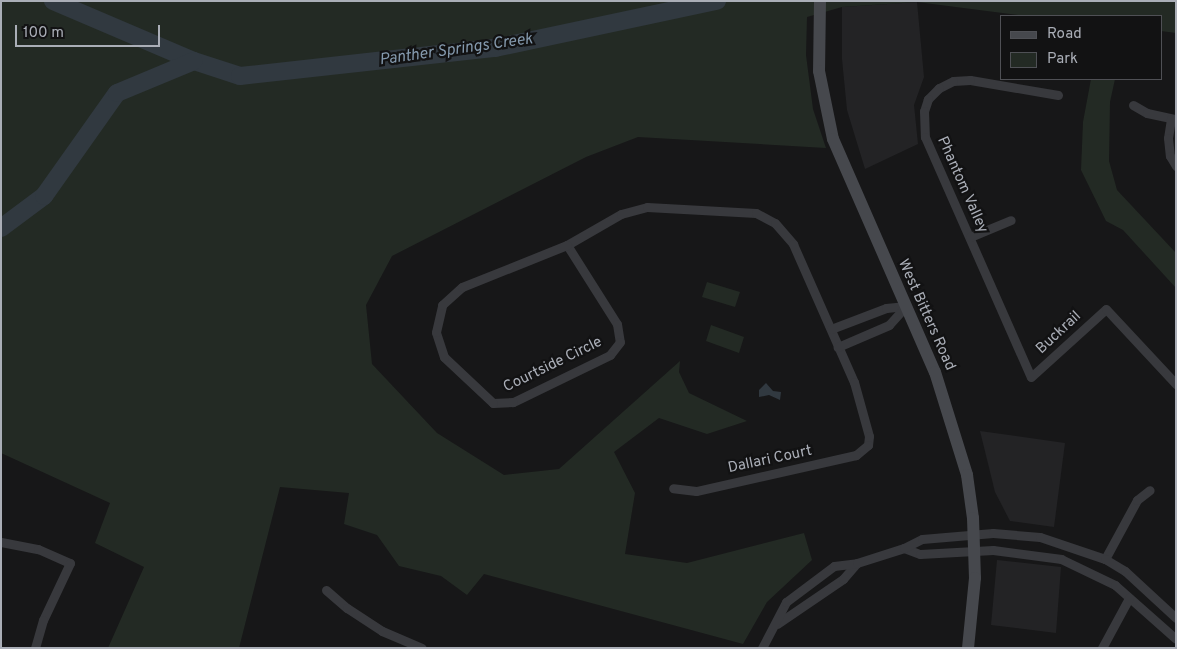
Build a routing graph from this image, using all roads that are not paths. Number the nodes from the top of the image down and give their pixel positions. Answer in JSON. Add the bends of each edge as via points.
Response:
{"nodes":[{"id":1,"x":820,"y":1,"type":"edge"},
{"id":2,"x":1058,"y":95,"type":"dead end"},
{"id":3,"x":1133,"y":105,"type":"dead end"},
{"id":4,"x":1173,"y":119,"type":"edge"},
{"id":5,"x":1176,"y":166,"type":"edge"},
{"id":6,"x":1011,"y":220,"type":"dead end"},
{"id":7,"x":970,"y":237,"type":"junction"},
{"id":8,"x":567,"y":244,"type":"junction"},
{"id":9,"x":906,"y":306,"type":"junction"},
{"id":10,"x":830,"y":329,"type":"junction"},
{"id":11,"x":838,"y":347,"type":"junction"},
{"id":12,"x":1032,"y":377,"type":"joint"},
{"id":13,"x":1176,"y":384,"type":"edge"},
{"id":14,"x":868,"y":445,"type":"joint"},
{"id":15,"x":673,"y":488,"type":"dead end"},
{"id":16,"x":1150,"y":490,"type":"dead end"},
{"id":17,"x":974,"y":535,"type":"junction"},
{"id":18,"x":1,"y":542,"type":"edge"},
{"id":19,"x":904,"y":548,"type":"junction"},
{"id":20,"x":975,"y":551,"type":"junction"},
{"id":21,"x":1105,"y":558,"type":"junction"},
{"id":22,"x":857,"y":563,"type":"junction"},
{"id":23,"x":808,"y":583,"type":"junction"},
{"id":24,"x":326,"y":590,"type":"dead end"},
{"id":25,"x":818,"y":597,"type":"junction"},
{"id":26,"x":1129,"y":598,"type":"junction"},
{"id":27,"x":1175,"y":618,"type":"edge"},
{"id":28,"x":777,"y":624,"type":"junction"},
{"id":29,"x":1162,"y":629,"type":"junction"},
{"id":30,"x":1176,"y":639,"type":"edge"},
{"id":31,"x":35,"y":648,"type":"edge"},
{"id":32,"x":422,"y":648,"type":"edge"},
{"id":33,"x":762,"y":648,"type":"edge"},
{"id":34,"x":968,"y":648,"type":"edge"},
{"id":35,"x":1102,"y":648,"type":"edge"}],
"edges":[{"from":1,"to":9,"type":"main road","name":"West Bitters Road","via":[[819,70],[833,139]]},
{"from":2,"to":7,"type":"street","name":"Phantom Valley","via":[[970,80],[954,81],[939,88],[928,99],[924,111],[925,137]]},
{"from":3,"to":4,"type":"street","via":[[1147,113]]},
{"from":4,"to":5,"type":"street","via":[[1168,138],[1170,156]]},
{"from":6,"to":7,"type":"street"},
{"from":7,"to":12,"type":"street","name":"Phantom Valley"},
{"from":8,"to":8,"type":"street","name":"Courtside Circle","via":[[462,287],[442,305],[436,332],[444,357],[493,403],[513,402],[610,355],[620,342],[617,324]]},
{"from":8,"to":10,"type":"street","name":"Courtside Circle","via":[[621,214],[641,208],[756,213],[775,223],[794,244]]},
{"from":9,"to":10,"type":"street","via":[[886,308]]},
{"from":9,"to":11,"type":"street","via":[[889,326]]},
{"from":9,"to":17,"type":"main road","name":"West Bitters Road","via":[[955,429],[967,475]]},
{"from":10,"to":11,"type":"street","name":"Courtside Circle"},
{"from":11,"to":14,"type":"street","name":"Courtside Circle","via":[[854,382],[870,436]]},
{"from":12,"to":13,"type":"street","name":"Buckrail","via":[[1106,309]]},
{"from":14,"to":15,"type":"street","name":"Dallari Court","via":[[856,455],[696,491]]},
{"from":16,"to":21,"type":"street","via":[[1137,500]]},
{"from":17,"to":19,"type":"street","via":[[922,539]]},
{"from":17,"to":20,"type":"main road","name":"West Bitters Road"},
{"from":17,"to":21,"type":"street","via":[[1040,537]]},
{"from":18,"to":31,"type":"street","via":[[38,549],[70,563],[43,620]]},
{"from":19,"to":20,"type":"street","via":[[920,554]]},
{"from":19,"to":22,"type":"street"},
{"from":20,"to":26,"type":"street","via":[[1023,553],[1060,559],[1097,574]]},
{"from":20,"to":34,"type":"main road","name":"West Bitters Road"},
{"from":21,"to":27,"type":"street","via":[[1125,571]]},
{"from":22,"to":23,"type":"street","via":[[834,566]]},
{"from":22,"to":25,"type":"street","via":[[843,579]]},
{"from":23,"to":25,"type":"street"},
{"from":23,"to":28,"type":"street","via":[[786,602]]},
{"from":24,"to":32,"type":"street","via":[[382,631]]},
{"from":25,"to":28,"type":"street"},
{"from":26,"to":29,"type":"street"},
{"from":26,"to":35,"type":"street"},
{"from":27,"to":29,"type":"street"},
{"from":28,"to":33,"type":"street"},
{"from":29,"to":30,"type":"street"}]}
